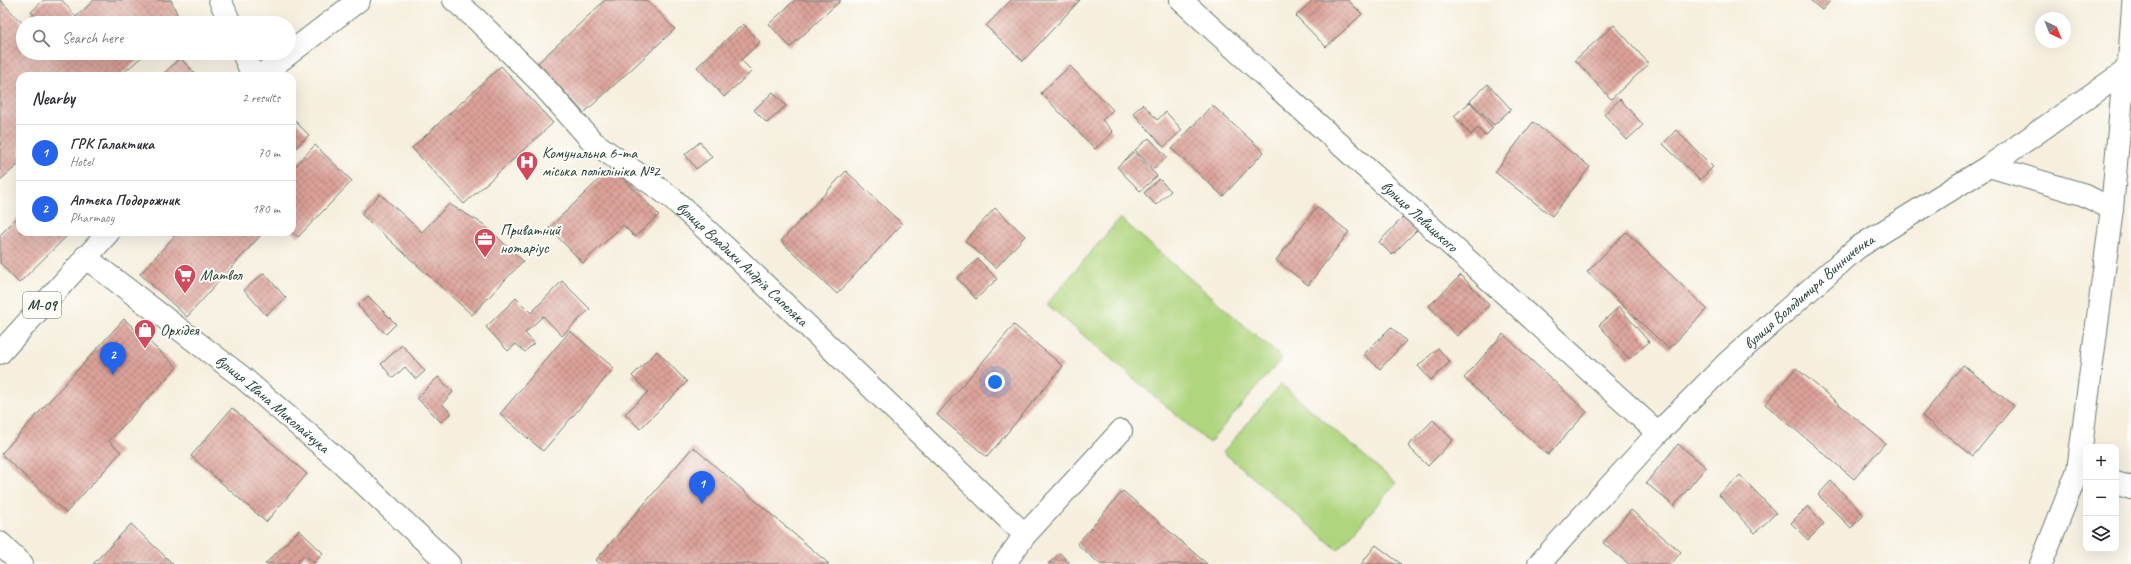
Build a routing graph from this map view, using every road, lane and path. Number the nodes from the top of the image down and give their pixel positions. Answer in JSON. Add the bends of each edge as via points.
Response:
{"nodes":[{"id":1,"x":220,"y":0,"type":"edge"},
{"id":2,"x":359,"y":0,"type":"edge"},
{"id":3,"x":454,"y":0,"type":"edge"},
{"id":4,"x":1181,"y":0,"type":"edge"},
{"id":5,"x":2130,"y":0,"type":"edge"},
{"id":6,"x":227,"y":16,"type":"edge"},
{"id":7,"x":296,"y":48,"type":"edge"},
{"id":8,"x":246,"y":60,"type":"edge"},
{"id":9,"x":281,"y":60,"type":"edge"},
{"id":10,"x":2127,"y":66,"type":"edge"},
{"id":11,"x":251,"y":72,"type":"edge"},
{"id":12,"x":265,"y":72,"type":"edge"},
{"id":13,"x":1989,"y":166,"type":"junction"},
{"id":14,"x":2119,"y":201,"type":"edge"},
{"id":15,"x":105,"y":236,"type":"edge"},
{"id":16,"x":85,"y":257,"type":"junction"},
{"id":17,"x":0,"y":353,"type":"edge"},
{"id":18,"x":1121,"y":430,"type":"dead end"},
{"id":19,"x":1658,"y":433,"type":"junction"},
{"id":20,"x":2082,"y":471,"type":"edge"},
{"id":21,"x":2119,"y":484,"type":"edge"},
{"id":22,"x":2131,"y":488,"type":"edge"},
{"id":23,"x":1024,"y":535,"type":"junction"},
{"id":24,"x":0,"y":543,"type":"edge"},
{"id":25,"x":22,"y":564,"type":"edge"},
{"id":26,"x":449,"y":564,"type":"edge"},
{"id":27,"x":1004,"y":564,"type":"edge"},
{"id":28,"x":1540,"y":564,"type":"edge"},
{"id":29,"x":2041,"y":564,"type":"edge"}],
"edges":[{"from":1,"to":6,"type":"street"},
{"from":2,"to":7,"type":"street"},
{"from":3,"to":23,"type":"street","name":"вулиця Владики Андрія Сапеляка","via":[[537,79],[594,142],[672,198]]},
{"from":4,"to":19,"type":"street","name":"вулиця Левицького"},
{"from":5,"to":10,"type":"lane"},
{"from":8,"to":11,"type":"street"},
{"from":9,"to":12,"type":"street"},
{"from":10,"to":13,"type":"street","name":"вулиця Володимира Винниченка"},
{"from":10,"to":14,"type":"street"},
{"from":13,"to":14,"type":"street","via":[[2082,194]]},
{"from":13,"to":19,"type":"street","name":"вулиця Володимира Винниченка","via":[[1857,248],[1728,362]]},
{"from":14,"to":20,"type":"street"},
{"from":15,"to":16,"type":"street","number":"М-09"},
{"from":16,"to":17,"type":"street","number":"М-09"},
{"from":16,"to":26,"type":"street","name":"вулиця Івана Миколайчука","via":[[242,377],[342,463]]},
{"from":18,"to":23,"type":"street"},
{"from":19,"to":28,"type":"street","name":"вулиця Володимира Винниченка"},
{"from":20,"to":29,"type":"street"},
{"from":21,"to":22,"type":"street"},
{"from":23,"to":27,"type":"street"},
{"from":24,"to":25,"type":"street"}]}
